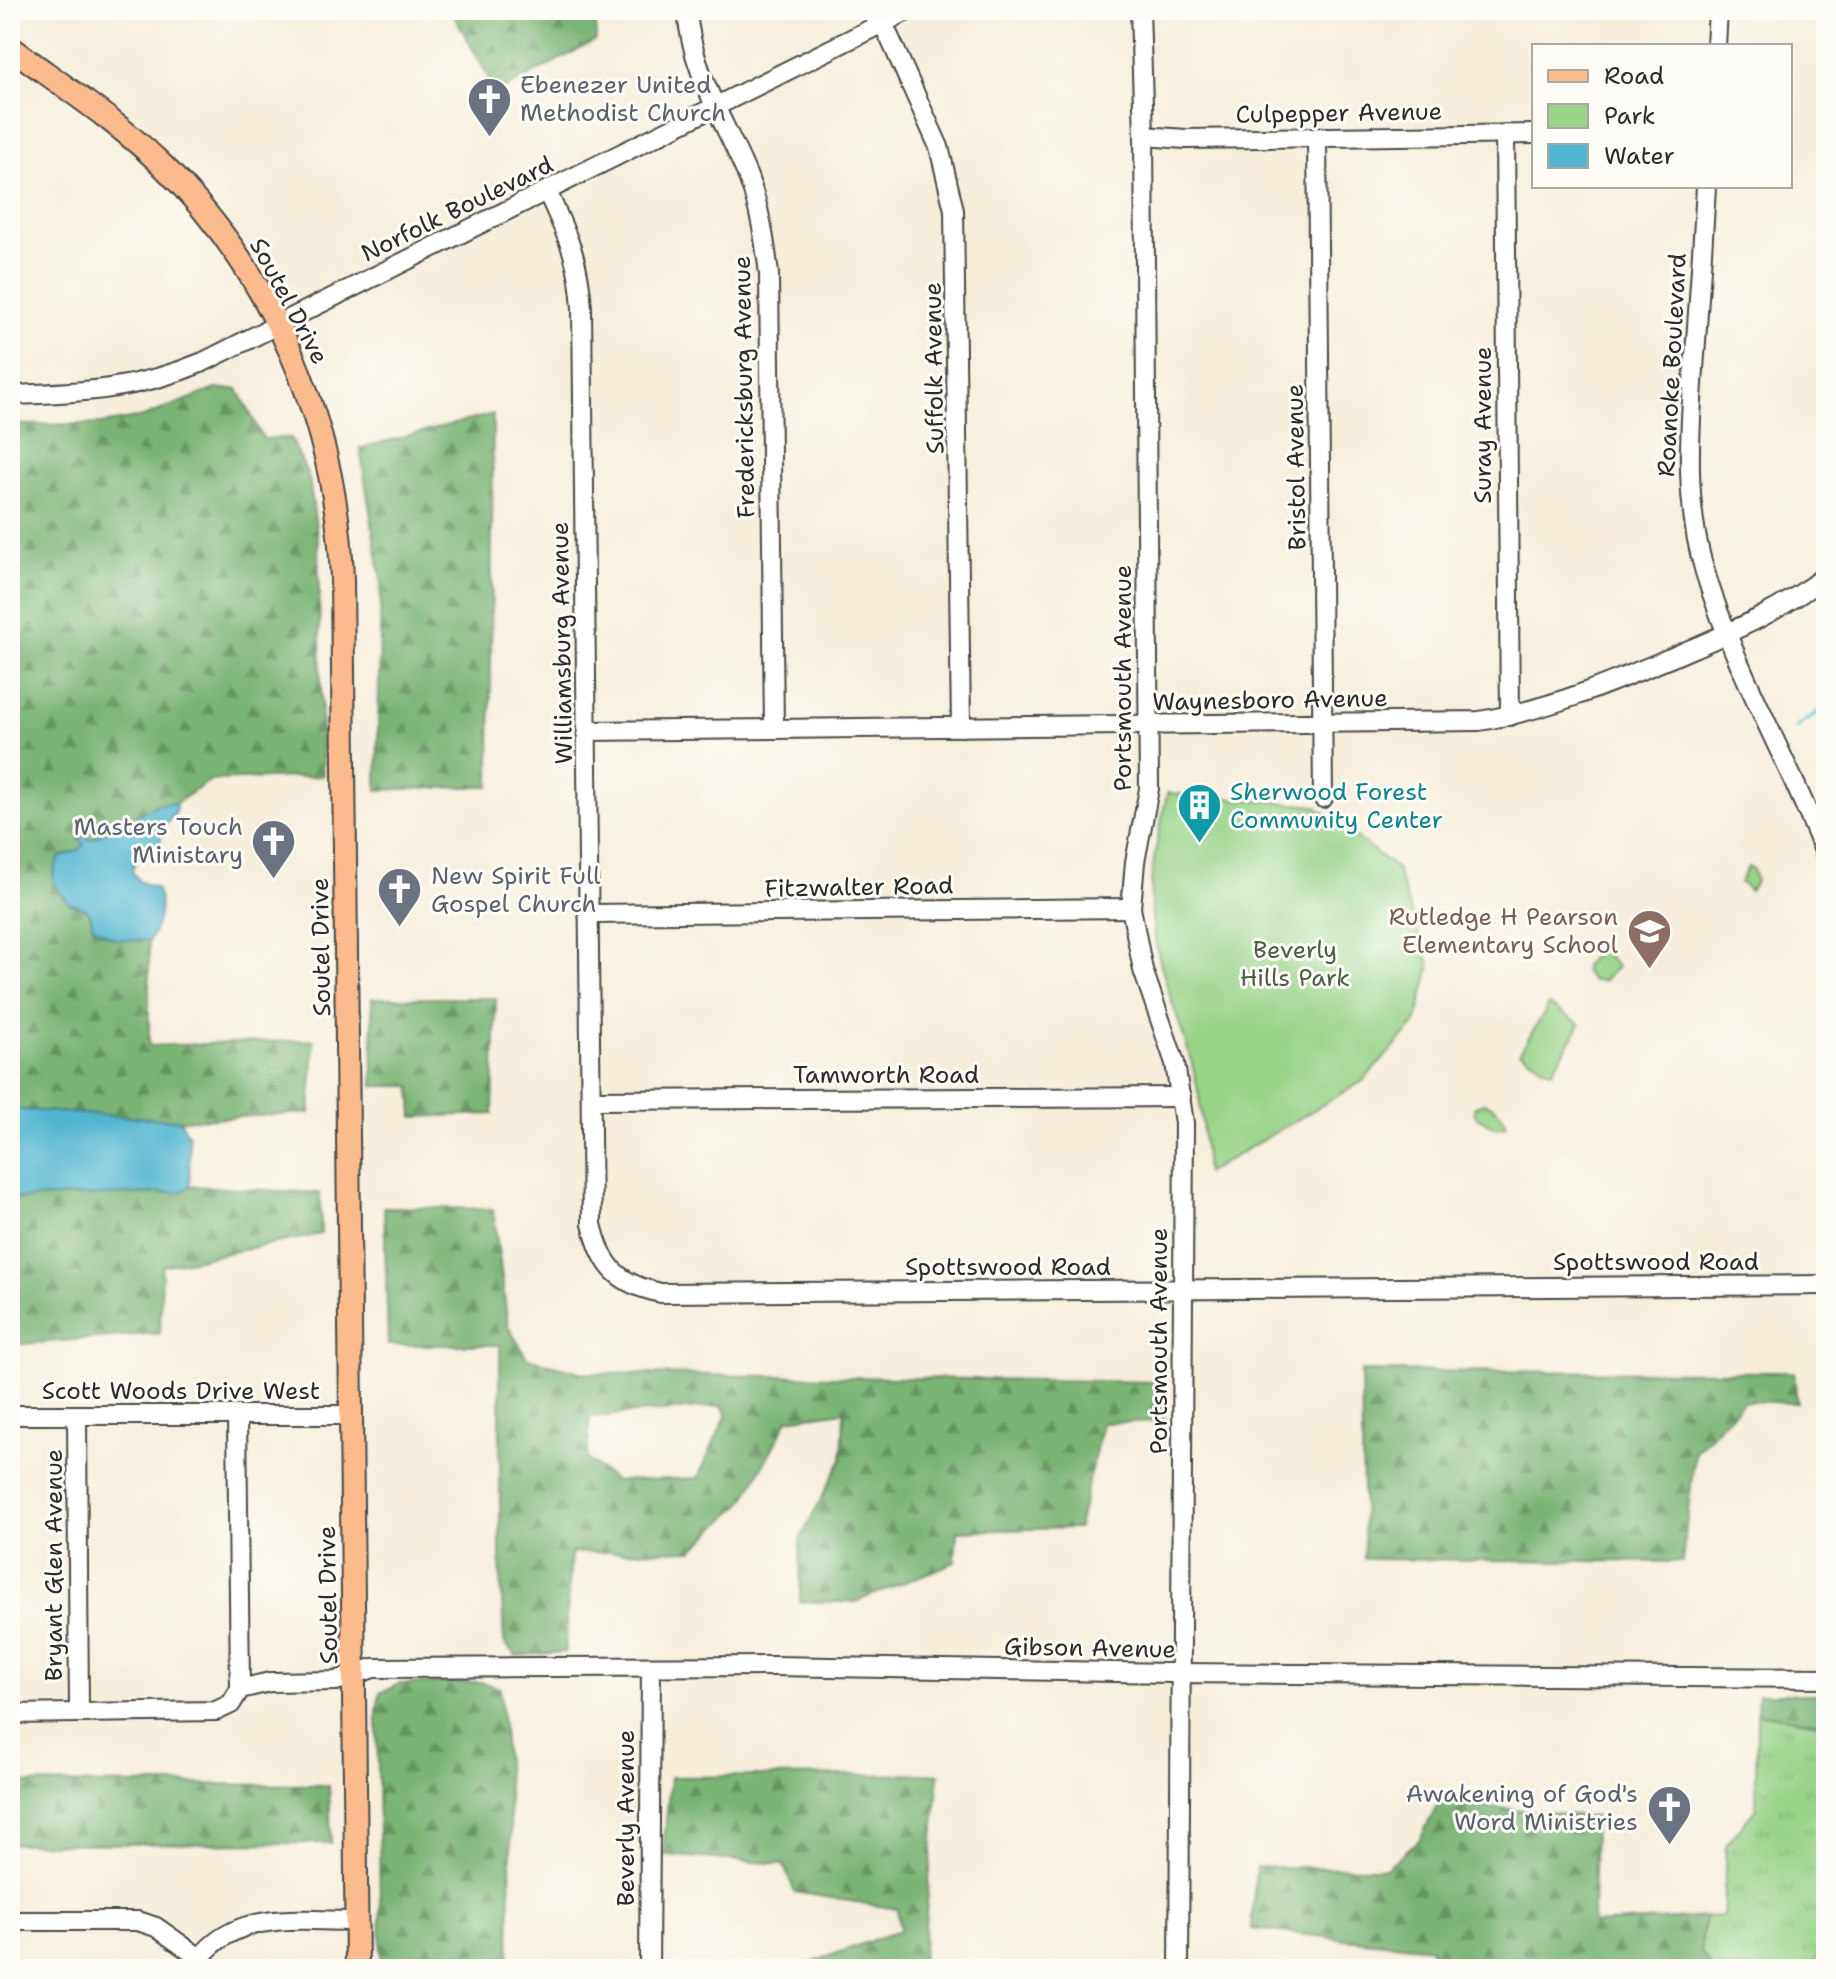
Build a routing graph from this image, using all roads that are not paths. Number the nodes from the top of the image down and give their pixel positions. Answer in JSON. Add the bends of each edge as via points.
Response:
{"nodes":[{"id":1,"x":687,"y":10,"type":"edge"},
{"id":2,"x":909,"y":10,"type":"edge"},
{"id":3,"x":1140,"y":10,"type":"edge"},
{"id":4,"x":1718,"y":10,"type":"edge"},
{"id":5,"x":883,"y":23,"type":"junction"},
{"id":6,"x":1716,"y":44,"type":"edge"},
{"id":7,"x":10,"y":47,"type":"edge"},
{"id":8,"x":714,"y":107,"type":"junction"},
{"id":9,"x":1505,"y":134,"type":"junction"},
{"id":10,"x":1532,"y":134,"type":"edge"},
{"id":11,"x":1144,"y":136,"type":"junction"},
{"id":12,"x":1317,"y":136,"type":"junction"},
{"id":13,"x":1706,"y":188,"type":"edge"},
{"id":14,"x":547,"y":191,"type":"junction"},
{"id":15,"x":278,"y":326,"type":"junction"},
{"id":16,"x":10,"y":395,"type":"edge"},
{"id":17,"x":1826,"y":575,"type":"edge"},
{"id":18,"x":1727,"y":634,"type":"junction"},
{"id":19,"x":1510,"y":716,"type":"junction"},
{"id":20,"x":1324,"y":724,"type":"junction"},
{"id":21,"x":1150,"y":726,"type":"junction"},
{"id":22,"x":961,"y":727,"type":"junction"},
{"id":23,"x":774,"y":729,"type":"junction"},
{"id":24,"x":587,"y":731,"type":"junction"},
{"id":25,"x":1323,"y":798,"type":"dead end"},
{"id":26,"x":1822,"y":835,"type":"edge"},
{"id":27,"x":1826,"y":856,"type":"edge"},
{"id":28,"x":1131,"y":908,"type":"junction"},
{"id":29,"x":588,"y":914,"type":"junction"},
{"id":30,"x":1181,"y":1097,"type":"junction"},
{"id":31,"x":591,"y":1100,"type":"junction"},
{"id":32,"x":1826,"y":1285,"type":"edge"},
{"id":33,"x":1183,"y":1290,"type":"junction"},
{"id":34,"x":10,"y":1415,"type":"edge"},
{"id":35,"x":352,"y":1415,"type":"junction"},
{"id":36,"x":77,"y":1416,"type":"junction"},
{"id":37,"x":237,"y":1416,"type":"junction"},
{"id":38,"x":651,"y":1667,"type":"junction"},
{"id":39,"x":1180,"y":1673,"type":"junction"},
{"id":40,"x":355,"y":1675,"type":"junction"},
{"id":41,"x":1826,"y":1678,"type":"edge"},
{"id":42,"x":240,"y":1689,"type":"junction"},
{"id":43,"x":79,"y":1713,"type":"junction"},
{"id":44,"x":10,"y":1714,"type":"edge"},
{"id":45,"x":10,"y":1921,"type":"edge"},
{"id":46,"x":357,"y":1921,"type":"junction"},
{"id":47,"x":197,"y":1963,"type":"edge"},
{"id":48,"x":357,"y":1969,"type":"edge"},
{"id":49,"x":649,"y":1969,"type":"edge"},
{"id":50,"x":1179,"y":1969,"type":"edge"}],
"edges":[{"from":1,"to":8,"type":"street","name":"Fredericksburg Avenue","via":[[697,67]]},
{"from":2,"to":5,"type":"street","name":"Norfolk Boulevard"},
{"from":3,"to":11,"type":"street","name":"Portsmouth Avenue"},
{"from":4,"to":6,"type":"street"},
{"from":5,"to":8,"type":"street","name":"Norfolk Boulevard"},
{"from":5,"to":22,"type":"street","name":"Suffolk Avenue","via":[[939,147],[954,210]]},
{"from":7,"to":15,"type":"main road","name":"Soutel Drive","via":[[158,162],[220,232]]},
{"from":8,"to":14,"type":"street","name":"Norfolk Boulevard"},
{"from":8,"to":23,"type":"street","name":"Fredericksburg Avenue","via":[[749,179],[769,274]]},
{"from":9,"to":10,"type":"street","name":"Culpepper Avenue"},
{"from":9,"to":12,"type":"street","name":"Culpepper Avenue"},
{"from":9,"to":19,"type":"street","name":"Suray Avenue"},
{"from":11,"to":12,"type":"street","name":"Culpepper Avenue"},
{"from":11,"to":21,"type":"street","name":"Portsmouth Avenue"},
{"from":12,"to":20,"type":"street","name":"Bristol Avenue"},
{"from":13,"to":18,"type":"street","name":"Roanoke Boulevard","via":[[1689,476],[1698,544]]},
{"from":14,"to":15,"type":"street","name":"Norfolk Boulevard"},
{"from":14,"to":24,"type":"street","name":"Williamsburg Avenue","via":[[571,241],[581,285]]},
{"from":15,"to":16,"type":"street","name":"Norfolk Boulevard","via":[[149,382],[81,393]]},
{"from":15,"to":35,"type":"main road","name":"Soutel Drive","via":[[320,430],[341,544]]},
{"from":17,"to":18,"type":"street","name":"Waynesboro Avenue","via":[[1782,607]]},
{"from":18,"to":19,"type":"street","name":"Waynesboro Avenue","via":[[1586,694]]},
{"from":18,"to":26,"type":"street","name":"Roanoke Boulevard"},
{"from":19,"to":20,"type":"street","name":"Waynesboro Avenue","via":[[1450,723]]},
{"from":20,"to":21,"type":"street","name":"Waynesboro Avenue"},
{"from":20,"to":25,"type":"street","name":"Bristol Avenue"},
{"from":21,"to":22,"type":"street","name":"Waynesboro Avenue"},
{"from":21,"to":28,"type":"street","name":"Portsmouth Avenue","via":[[1149,789]]},
{"from":22,"to":23,"type":"street","name":"Waynesboro Avenue"},
{"from":23,"to":24,"type":"street","name":"Waynesboro Avenue"},
{"from":24,"to":29,"type":"street","name":"Williamsburg Avenue"},
{"from":26,"to":27,"type":"street","name":"Roanoke Boulevard"},
{"from":28,"to":29,"type":"street","name":"Fitzwalter Road"},
{"from":28,"to":30,"type":"street","name":"Portsmouth Avenue","via":[[1143,970]]},
{"from":29,"to":31,"type":"street","name":"Williamsburg Avenue"},
{"from":30,"to":31,"type":"street","name":"Tamworth Road"},
{"from":30,"to":33,"type":"street","name":"Portsmouth Avenue"},
{"from":31,"to":33,"type":"street","name":"Spottswood Road","via":[[596,1243],[611,1270],[640,1289]]},
{"from":32,"to":33,"type":"street","name":"Spottswood Road"},
{"from":33,"to":39,"type":"street","name":"Portsmouth Avenue"},
{"from":34,"to":36,"type":"street","name":"Scott Woods Drive West"},
{"from":35,"to":37,"type":"street","name":"Scott Woods Drive West"},
{"from":35,"to":40,"type":"main road","name":"Soutel Drive"},
{"from":36,"to":37,"type":"street","name":"Scott Woods Drive West"},
{"from":36,"to":43,"type":"street","name":"Bryant Glen Avenue"},
{"from":37,"to":42,"type":"street"},
{"from":38,"to":39,"type":"street","name":"Gibson Avenue"},
{"from":38,"to":40,"type":"street","name":"Gibson Avenue","via":[[373,1668]]},
{"from":38,"to":49,"type":"street","name":"Beverly Avenue"},
{"from":39,"to":41,"type":"street","name":"Gibson Avenue"},
{"from":39,"to":50,"type":"street","name":"Portsmouth Avenue"},
{"from":40,"to":42,"type":"street","name":"Gibson Avenue"},
{"from":40,"to":46,"type":"main road","name":"Soutel Drive"},
{"from":42,"to":43,"type":"street","via":[[231,1704],[216,1711]]},
{"from":43,"to":44,"type":"street"},
{"from":45,"to":47,"type":"street","via":[[138,1921],[156,1927]]},
{"from":46,"to":47,"type":"street","via":[[243,1926],[213,1944]]},
{"from":46,"to":48,"type":"main road","name":"Soutel Drive"}]}
